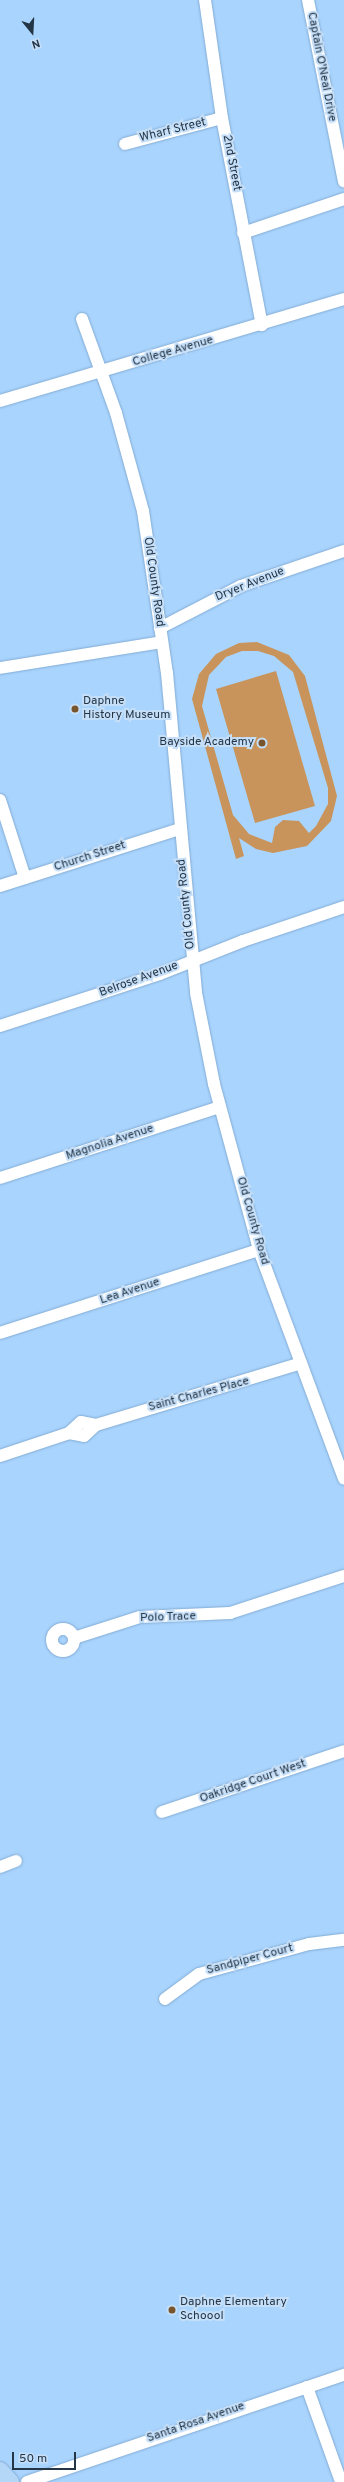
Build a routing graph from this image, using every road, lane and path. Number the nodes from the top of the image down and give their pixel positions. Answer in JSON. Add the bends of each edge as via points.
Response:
{"nodes":[{"id":1,"x":205,"y":0,"type":"edge"},
{"id":2,"x":308,"y":0,"type":"edge"},
{"id":3,"x":222,"y":118,"type":"junction"},
{"id":4,"x":125,"y":144,"type":"dead end"},
{"id":5,"x":344,"y":182,"type":"edge"},
{"id":6,"x":344,"y":199,"type":"edge"},
{"id":7,"x":243,"y":234,"type":"junction"},
{"id":8,"x":344,"y":299,"type":"edge"},
{"id":9,"x":82,"y":319,"type":"dead end"},
{"id":10,"x":262,"y":325,"type":"junction"},
{"id":11,"x":102,"y":372,"type":"junction"},
{"id":12,"x":0,"y":401,"type":"edge"},
{"id":13,"x":344,"y":551,"type":"edge"},
{"id":14,"x":160,"y":628,"type":"junction"},
{"id":15,"x":162,"y":642,"type":"junction"},
{"id":16,"x":0,"y":668,"type":"edge"},
{"id":17,"x":0,"y":800,"type":"edge"},
{"id":18,"x":180,"y":829,"type":"junction"},
{"id":19,"x":25,"y":878,"type":"junction"},
{"id":20,"x":0,"y":886,"type":"edge"},
{"id":21,"x":344,"y":907,"type":"edge"},
{"id":22,"x":193,"y":960,"type":"junction"},
{"id":23,"x":0,"y":1026,"type":"edge"},
{"id":24,"x":220,"y":1107,"type":"junction"},
{"id":25,"x":0,"y":1178,"type":"edge"},
{"id":26,"x":259,"y":1250,"type":"junction"},
{"id":27,"x":0,"y":1333,"type":"edge"},
{"id":28,"x":301,"y":1364,"type":"junction"},
{"id":29,"x":0,"y":1456,"type":"edge"},
{"id":30,"x":344,"y":1479,"type":"edge"},
{"id":31,"x":344,"y":1576,"type":"edge"},
{"id":32,"x":74,"y":1638,"type":"dead end"},
{"id":33,"x":344,"y":1751,"type":"edge"},
{"id":34,"x":162,"y":1812,"type":"dead end"},
{"id":35,"x":16,"y":1861,"type":"dead end"},
{"id":36,"x":0,"y":1867,"type":"edge"},
{"id":37,"x":344,"y":1940,"type":"edge"},
{"id":38,"x":165,"y":1999,"type":"dead end"},
{"id":39,"x":344,"y":2375,"type":"edge"},
{"id":40,"x":307,"y":2387,"type":"junction"},
{"id":41,"x":0,"y":2470,"type":"edge"},
{"id":42,"x":11,"y":2482,"type":"edge"},
{"id":43,"x":27,"y":2482,"type":"edge"},
{"id":44,"x":342,"y":2482,"type":"edge"}],
"edges":[{"from":1,"to":3,"type":"street","name":"2nd Street"},
{"from":2,"to":5,"type":"street","name":"Captain O'Neal Drive"},
{"from":3,"to":4,"type":"street","name":"Wharf Street"},
{"from":3,"to":7,"type":"street","name":"2nd Street"},
{"from":6,"to":7,"type":"street"},
{"from":7,"to":10,"type":"street","name":"2nd Street"},
{"from":8,"to":10,"type":"street","name":"College Avenue"},
{"from":9,"to":11,"type":"street","name":"Old County Road"},
{"from":10,"to":11,"type":"street","name":"College Avenue"},
{"from":11,"to":12,"type":"street","name":"College Avenue"},
{"from":11,"to":14,"type":"street","name":"Old County Road","via":[[142,506]]},
{"from":13,"to":14,"type":"street","name":"Dryer Avenue","via":[[241,586]]},
{"from":14,"to":15,"type":"street","name":"Old County Road"},
{"from":15,"to":16,"type":"street"},
{"from":15,"to":18,"type":"street","name":"Old County Road"},
{"from":17,"to":19,"type":"street"},
{"from":18,"to":19,"type":"street","name":"Church Street"},
{"from":18,"to":22,"type":"street","name":"Old County Road"},
{"from":19,"to":20,"type":"street","name":"Church Street"},
{"from":21,"to":22,"type":"street","name":"Belrose Avenue"},
{"from":22,"to":23,"type":"street","name":"Belrose Avenue","via":[[160,974]]},
{"from":22,"to":24,"type":"street","name":"Old County Road"},
{"from":24,"to":25,"type":"street","name":"Magnolia Avenue"},
{"from":24,"to":26,"type":"street","name":"Old County Road"},
{"from":26,"to":27,"type":"street","name":"Lea Avenue"},
{"from":26,"to":28,"type":"street","name":"Old County Road"},
{"from":28,"to":29,"type":"street","name":"Saint Charles Place","via":[[96,1425],[81,1422],[69,1432]]},
{"from":28,"to":30,"type":"street","name":"Old County Road"},
{"from":31,"to":32,"type":"street","name":"Polo Trace","via":[[263,1603],[208,1617],[140,1617]]},
{"from":33,"to":34,"type":"street","name":"Oakridge Court West"},
{"from":35,"to":36,"type":"street"},
{"from":37,"to":38,"type":"street","name":"Sandpiper Court","via":[[309,1944],[199,1974]]},
{"from":39,"to":40,"type":"street","name":"Santa Rosa Avenue"},
{"from":40,"to":43,"type":"street","name":"Santa Rosa Avenue"},
{"from":40,"to":44,"type":"street"},
{"from":41,"to":42,"type":"main road"}]}
